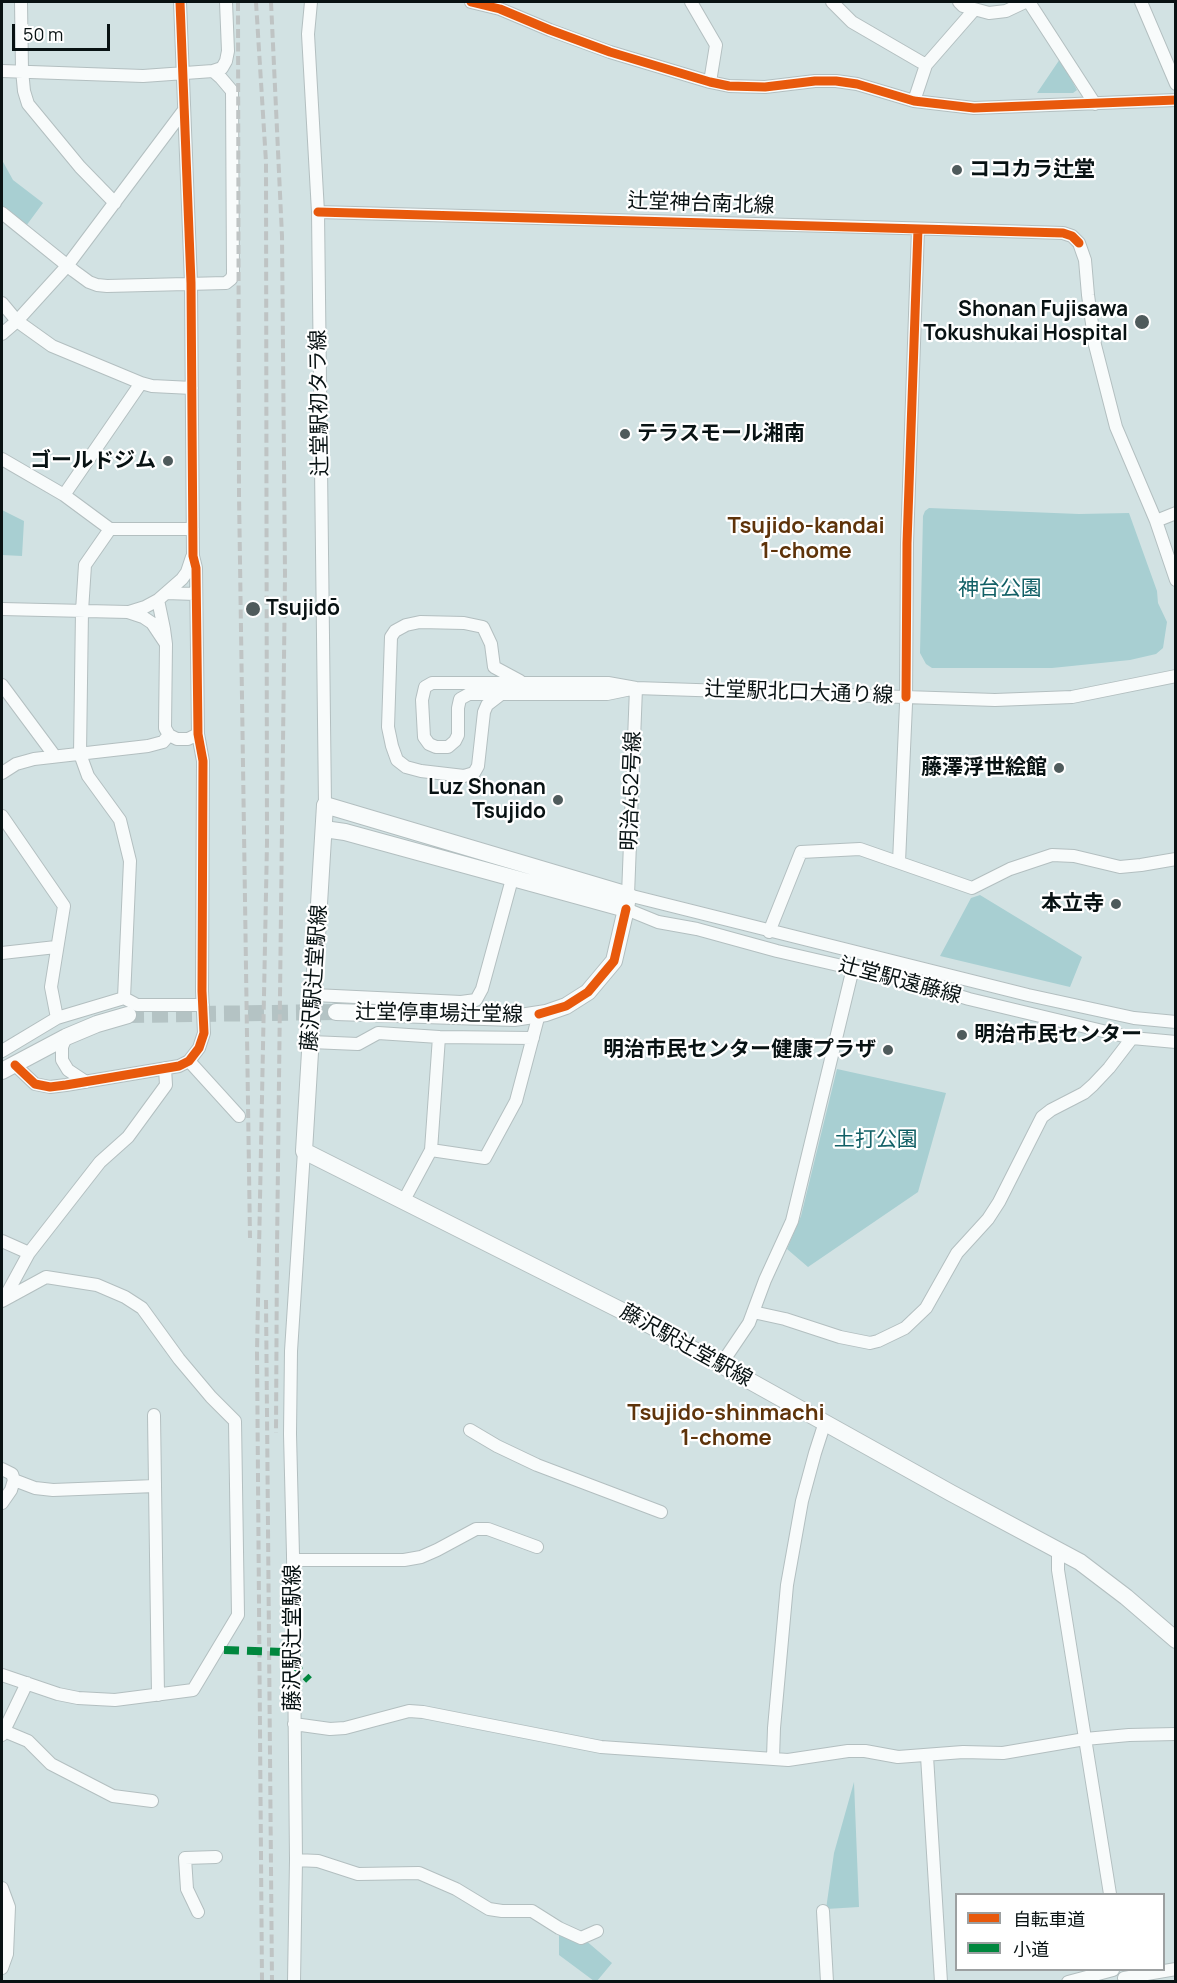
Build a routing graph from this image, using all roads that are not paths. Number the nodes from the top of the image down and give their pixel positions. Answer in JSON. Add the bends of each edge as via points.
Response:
{"nodes":[{"id":1,"x":21,"y":2,"type":"edge"},
{"id":2,"x":180,"y":2,"type":"edge"},
{"id":3,"x":226,"y":2,"type":"edge"},
{"id":4,"x":311,"y":2,"type":"edge"},
{"id":5,"x":472,"y":2,"type":"edge"},
{"id":6,"x":691,"y":2,"type":"edge"},
{"id":7,"x":832,"y":2,"type":"edge"},
{"id":8,"x":959,"y":2,"type":"edge"},
{"id":9,"x":1027,"y":2,"type":"edge"},
{"id":10,"x":1141,"y":2,"type":"edge"},
{"id":11,"x":505,"y":5,"type":"edge"},
{"id":12,"x":974,"y":10,"type":"junction"},
{"id":13,"x":926,"y":65,"type":"junction"},
{"id":14,"x":22,"y":70,"type":"junction"},
{"id":15,"x":2,"y":71,"type":"edge"},
{"id":16,"x":213,"y":72,"type":"junction"},
{"id":17,"x":183,"y":75,"type":"junction"},
{"id":18,"x":710,"y":82,"type":"junction"},
{"id":19,"x":1176,"y":84,"type":"edge"},
{"id":20,"x":1176,"y":100,"type":"edge"},
{"id":21,"x":914,"y":101,"type":"junction"},
{"id":22,"x":1095,"y":104,"type":"junction"},
{"id":23,"x":184,"y":110,"type":"junction"},
{"id":24,"x":115,"y":204,"type":"junction"},
{"id":25,"x":318,"y":212,"type":"junction"},
{"id":26,"x":2,"y":213,"type":"edge"},
{"id":27,"x":918,"y":229,"type":"junction"},
{"id":28,"x":68,"y":266,"type":"junction"},
{"id":29,"x":190,"y":283,"type":"junction"},
{"id":30,"x":2,"y":303,"type":"edge"},
{"id":31,"x":17,"y":321,"type":"junction"},
{"id":32,"x":2,"y":334,"type":"edge"},
{"id":33,"x":141,"y":383,"type":"junction"},
{"id":34,"x":192,"y":388,"type":"junction"},
{"id":35,"x":2,"y":459,"type":"edge"},
{"id":36,"x":64,"y":495,"type":"junction"},
{"id":37,"x":1176,"y":513,"type":"edge"},
{"id":38,"x":1156,"y":521,"type":"junction"},
{"id":39,"x":110,"y":529,"type":"junction"},
{"id":40,"x":193,"y":529,"type":"junction"},
{"id":41,"x":193,"y":556,"type":"junction"},
{"id":42,"x":1176,"y":580,"type":"edge"},
{"id":43,"x":196,"y":594,"type":"junction"},
{"id":44,"x":162,"y":597,"type":"junction"},
{"id":45,"x":2,"y":609,"type":"edge"},
{"id":46,"x":82,"y":611,"type":"junction"},
{"id":47,"x":128,"y":612,"type":"junction"},
{"id":48,"x":166,"y":644,"type":"junction"},
{"id":49,"x":1176,"y":676,"type":"edge"},
{"id":50,"x":521,"y":682,"type":"junction"},
{"id":51,"x":2,"y":685,"type":"edge"},
{"id":52,"x":636,"y":688,"type":"junction"},
{"id":53,"x":500,"y":695,"type":"junction"},
{"id":54,"x":906,"y":697,"type":"junction"},
{"id":55,"x":198,"y":734,"type":"junction"},
{"id":56,"x":169,"y":735,"type":"junction"},
{"id":57,"x":80,"y":754,"type":"junction"},
{"id":58,"x":54,"y":756,"type":"junction"},
{"id":59,"x":2,"y":773,"type":"edge"},
{"id":60,"x":325,"y":805,"type":"junction"},
{"id":61,"x":2,"y":816,"type":"edge"},
{"id":62,"x":324,"y":829,"type":"junction"},
{"id":63,"x":1176,"y":859,"type":"edge"},
{"id":64,"x":899,"y":862,"type":"junction"},
{"id":65,"x":512,"y":879,"type":"junction"},
{"id":66,"x":627,"y":902,"type":"junction"},
{"id":67,"x":769,"y":932,"type":"junction"},
{"id":68,"x":56,"y":947,"type":"junction"},
{"id":69,"x":2,"y":953,"type":"edge"},
{"id":70,"x":853,"y":968,"type":"junction"},
{"id":71,"x":314,"y":995,"type":"junction"},
{"id":72,"x":124,"y":998,"type":"junction"},
{"id":73,"x":202,"y":1005,"type":"junction"},
{"id":74,"x":336,"y":1012,"type":"tunnel mouth"},
{"id":75,"x":539,"y":1014,"type":"junction"},
{"id":76,"x":128,"y":1015,"type":"tunnel mouth"},
{"id":77,"x":57,"y":1018,"type":"junction"},
{"id":78,"x":1176,"y":1022,"type":"edge"},
{"id":79,"x":66,"y":1037,"type":"junction"},
{"id":80,"x":439,"y":1037,"type":"junction"},
{"id":81,"x":533,"y":1038,"type":"junction"},
{"id":82,"x":1132,"y":1038,"type":"junction"},
{"id":83,"x":311,"y":1042,"type":"junction"},
{"id":84,"x":1176,"y":1042,"type":"edge"},
{"id":85,"x":2,"y":1051,"type":"edge"},
{"id":86,"x":189,"y":1061,"type":"junction"},
{"id":87,"x":8,"y":1068,"type":"edge"},
{"id":88,"x":165,"y":1068,"type":"junction"},
{"id":89,"x":86,"y":1082,"type":"junction"},
{"id":90,"x":239,"y":1116,"type":"dead end"},
{"id":91,"x":431,"y":1150,"type":"junction"},
{"id":92,"x":304,"y":1151,"type":"junction"},
{"id":93,"x":403,"y":1202,"type":"junction"},
{"id":94,"x":2,"y":1241,"type":"edge"},
{"id":95,"x":29,"y":1253,"type":"junction"},
{"id":96,"x":2,"y":1302,"type":"edge"},
{"id":97,"x":753,"y":1312,"type":"junction"},
{"id":98,"x":720,"y":1366,"type":"junction"},
{"id":99,"x":154,"y":1415,"type":"dead end"},
{"id":100,"x":825,"y":1422,"type":"junction"},
{"id":101,"x":470,"y":1430,"type":"dead end"},
{"id":102,"x":2,"y":1469,"type":"edge"},
{"id":103,"x":14,"y":1480,"type":"junction"},
{"id":104,"x":155,"y":1486,"type":"junction"},
{"id":105,"x":2,"y":1503,"type":"edge"},
{"id":106,"x":661,"y":1512,"type":"dead end"},
{"id":107,"x":537,"y":1547,"type":"dead end"},
{"id":108,"x":1058,"y":1551,"type":"junction"},
{"id":109,"x":293,"y":1560,"type":"junction"},
{"id":110,"x":1176,"y":1640,"type":"edge"},
{"id":111,"x":2,"y":1676,"type":"edge"},
{"id":112,"x":27,"y":1683,"type":"junction"},
{"id":113,"x":158,"y":1695,"type":"junction"},
{"id":114,"x":294,"y":1724,"type":"junction"},
{"id":115,"x":3,"y":1733,"type":"edge"},
{"id":116,"x":1176,"y":1734,"type":"edge"},
{"id":117,"x":1085,"y":1739,"type":"junction"},
{"id":118,"x":927,"y":1756,"type":"junction"},
{"id":119,"x":773,"y":1758,"type":"junction"},
{"id":120,"x":152,"y":1801,"type":"dead end"},
{"id":121,"x":216,"y":1857,"type":"dead end"},
{"id":122,"x":296,"y":1860,"type":"junction"},
{"id":123,"x":2,"y":1888,"type":"edge"},
{"id":124,"x":1110,"y":1893,"type":"edge"},
{"id":125,"x":823,"y":1911,"type":"dead end"},
{"id":126,"x":198,"y":1912,"type":"dead end"},
{"id":127,"x":597,"y":1931,"type":"dead end"},
{"id":128,"x":2,"y":1968,"type":"edge"},
{"id":129,"x":1158,"y":1971,"type":"edge"},
{"id":130,"x":1121,"y":1975,"type":"edge"},
{"id":131,"x":294,"y":1982,"type":"edge"},
{"id":132,"x":827,"y":1982,"type":"edge"},
{"id":133,"x":941,"y":1982,"type":"edge"},
{"id":134,"x":1068,"y":1982,"type":"edge"}],
"edges":[{"from":1,"to":14,"type":"street"},
{"from":2,"to":17,"type":"street"},
{"from":3,"to":16,"type":"street","via":[[228,51],[222,68]]},
{"from":4,"to":25,"type":"street","name":"辻堂駅初タラ線","via":[[308,34]]},
{"from":5,"to":11,"type":"street"},
{"from":6,"to":18,"type":"street","via":[[716,45]]},
{"from":7,"to":13,"type":"street","via":[[852,22]]},
{"from":8,"to":12,"type":"street"},
{"from":9,"to":12,"type":"street","via":[[1006,11]]},
{"from":9,"to":22,"type":"street"},
{"from":10,"to":19,"type":"street"},
{"from":11,"to":18,"type":"street","via":[[550,30]]},
{"from":12,"to":13,"type":"street"},
{"from":13,"to":21,"type":"street"},
{"from":14,"to":15,"type":"street"},
{"from":14,"to":17,"type":"street"},
{"from":14,"to":24,"type":"street","via":[[28,104]]},
{"from":16,"to":17,"type":"street"},
{"from":16,"to":29,"type":"street","via":[[232,92],[233,275],[226,283]]},
{"from":17,"to":23,"type":"street"},
{"from":18,"to":21,"type":"street","via":[[765,87],[836,81]]},
{"from":20,"to":22,"type":"street"},
{"from":21,"to":22,"type":"street","via":[[974,108]]},
{"from":23,"to":24,"type":"street"},
{"from":23,"to":29,"type":"street"},
{"from":24,"to":28,"type":"street"},
{"from":25,"to":27,"type":"street","name":"辻堂神台南北線"},
{"from":25,"to":60,"type":"street","name":"辻堂駅初タラ線"},
{"from":26,"to":28,"type":"street"},
{"from":27,"to":38,"type":"street","name":"辻堂神台南北線","via":[[1063,233],[1079,243],[1085,260],[1095,345],[1113,417]]},
{"from":27,"to":54,"type":"street"},
{"from":28,"to":29,"type":"street","via":[[89,282],[107,286]]},
{"from":28,"to":31,"type":"street"},
{"from":29,"to":34,"type":"street"},
{"from":30,"to":31,"type":"street"},
{"from":31,"to":32,"type":"street"},
{"from":31,"to":33,"type":"street","via":[[52,346]]},
{"from":33,"to":34,"type":"street"},
{"from":33,"to":36,"type":"street"},
{"from":34,"to":40,"type":"street"},
{"from":35,"to":36,"type":"street"},
{"from":36,"to":39,"type":"street"},
{"from":37,"to":38,"type":"street"},
{"from":38,"to":42,"type":"street"},
{"from":39,"to":40,"type":"street"},
{"from":39,"to":46,"type":"street","via":[[85,566]]},
{"from":40,"to":41,"type":"street"},
{"from":41,"to":43,"type":"street"},
{"from":41,"to":44,"type":"street","via":[[188,572]]},
{"from":43,"to":44,"type":"street"},
{"from":43,"to":55,"type":"street"},
{"from":44,"to":47,"type":"street"},
{"from":44,"to":48,"type":"street"},
{"from":45,"to":46,"type":"street"},
{"from":46,"to":47,"type":"street"},
{"from":46,"to":57,"type":"street"},
{"from":47,"to":48,"type":"street","via":[[152,623]]},
{"from":48,"to":56,"type":"street","via":[[165,728]]},
{"from":49,"to":54,"type":"street","name":"辻堂駅北口大通り線","via":[[1072,697]]},
{"from":50,"to":52,"type":"street","via":[[608,683]]},
{"from":50,"to":53,"type":"street","via":[[432,682],[425,687],[422,700],[424,737],[436,747],[448,747],[458,735],[460,699],[469,694]]},
{"from":50,"to":53,"type":"street","via":[[494,667],[491,644],[483,627],[420,622],[394,631],[388,727],[397,760],[406,767],[464,776],[474,772],[484,712]]},
{"from":51,"to":58,"type":"street"},
{"from":52,"to":53,"type":"street","via":[[608,694]]},
{"from":52,"to":54,"type":"street","name":"辻堂駅北口大通り線"},
{"from":52,"to":66,"type":"street","name":"明治452号線"},
{"from":54,"to":64,"type":"street"},
{"from":55,"to":56,"type":"street","via":[[188,739]]},
{"from":55,"to":73,"type":"street","via":[[203,761]]},
{"from":56,"to":57,"type":"street","via":[[163,742],[148,746]]},
{"from":57,"to":58,"type":"street"},
{"from":57,"to":72,"type":"street","via":[[88,776],[120,820],[130,861]]},
{"from":58,"to":59,"type":"street","via":[[16,764]]},
{"from":60,"to":62,"type":"main road","name":"藤沢駅辻堂駅線"},
{"from":60,"to":66,"type":"main road"},
{"from":61,"to":68,"type":"street","via":[[64,906]]},
{"from":62,"to":65,"type":"main road"},
{"from":62,"to":71,"type":"main road","name":"藤沢駅辻堂駅線"},
{"from":63,"to":64,"type":"street","via":[[1120,867],[1052,855],[1010,869],[972,888]]},
{"from":64,"to":67,"type":"street","via":[[860,849],[801,852]]},
{"from":65,"to":66,"type":"main road","via":[[596,900]]},
{"from":65,"to":71,"type":"street","via":[[477,1000]]},
{"from":66,"to":67,"type":"street","name":"辻堂駅遠藤線"},
{"from":66,"to":70,"type":"street","name":"辻堂駅遠藤線","via":[[658,921]]},
{"from":66,"to":75,"type":"main road","name":"辻堂停車場辻堂線","via":[[614,962],[588,992],[566,1006]]},
{"from":67,"to":78,"type":"street","name":"辻堂駅遠藤線","via":[[1028,995],[1134,1018]]},
{"from":68,"to":69,"type":"street"},
{"from":68,"to":77,"type":"street","via":[[51,987]]},
{"from":70,"to":82,"type":"street","name":"辻堂駅遠藤線"},
{"from":70,"to":97,"type":"street","via":[[792,1221]]},
{"from":71,"to":83,"type":"main road","name":"藤沢駅辻堂駅線"},
{"from":72,"to":73,"type":"street","via":[[137,1005]]},
{"from":72,"to":77,"type":"street"},
{"from":73,"to":86,"type":"street","via":[[204,1033]]},
{"from":74,"to":75,"type":"main road","name":"辻堂停車場辻堂線","via":[[514,1018]]},
{"from":75,"to":81,"type":"street"},
{"from":76,"to":79,"type":"main road"},
{"from":77,"to":85,"type":"street"},
{"from":79,"to":87,"type":"main road"},
{"from":79,"to":89,"type":"street","via":[[62,1060],[68,1070]]},
{"from":80,"to":81,"type":"street"},
{"from":80,"to":83,"type":"street","via":[[378,1033],[358,1044]]},
{"from":80,"to":91,"type":"street"},
{"from":81,"to":91,"type":"street","via":[[516,1101],[485,1158]]},
{"from":82,"to":84,"type":"street","name":"辻堂駅遠藤線"},
{"from":82,"to":97,"type":"street","via":[[1093,1085],[1042,1117],[993,1211],[957,1253],[926,1308],[905,1328],[870,1342]]},
{"from":83,"to":92,"type":"main road","name":"藤沢駅辻堂駅線"},
{"from":86,"to":88,"type":"street"},
{"from":86,"to":90,"type":"street"},
{"from":87,"to":89,"type":"street","via":[[50,1088]]},
{"from":88,"to":89,"type":"street"},
{"from":88,"to":95,"type":"street","via":[[166,1085],[128,1137],[100,1162]]},
{"from":91,"to":93,"type":"street"},
{"from":92,"to":93,"type":"main road","name":"藤沢駅辻堂駅線"},
{"from":92,"to":109,"type":"street","name":"藤沢駅辻堂駅線","via":[[291,1351]]},
{"from":93,"to":98,"type":"main road","name":"藤沢駅辻堂駅線","via":[[624,1311]]},
{"from":94,"to":95,"type":"street"},
{"from":95,"to":96,"type":"street"},
{"from":96,"to":113,"type":"street","via":[[46,1277],[97,1285],[125,1298],[142,1308],[179,1359],[235,1421],[238,1615],[193,1690]]},
{"from":97,"to":98,"type":"street"},
{"from":98,"to":100,"type":"main road","name":"藤沢駅辻堂駅線"},
{"from":99,"to":104,"type":"street"},
{"from":100,"to":108,"type":"main road","name":"藤沢駅辻堂駅線"},
{"from":100,"to":119,"type":"street","via":[[802,1501],[787,1585]]},
{"from":101,"to":106,"type":"street","via":[[537,1465]]},
{"from":102,"to":103,"type":"street","via":[[12,1474]]},
{"from":103,"to":104,"type":"street","via":[[53,1490]]},
{"from":103,"to":105,"type":"street"},
{"from":104,"to":113,"type":"street"},
{"from":107,"to":109,"type":"street","via":[[489,1529],[476,1529],[421,1557],[404,1560]]},
{"from":108,"to":110,"type":"main road","name":"藤沢駅辻堂駅線","via":[[1108,1582]]},
{"from":108,"to":117,"type":"street"},
{"from":109,"to":114,"type":"street","name":"藤沢駅辻堂駅線"},
{"from":111,"to":112,"type":"street"},
{"from":112,"to":113,"type":"street","via":[[78,1698],[115,1700]]},
{"from":112,"to":115,"type":"street"},
{"from":114,"to":119,"type":"street","via":[[345,1728],[409,1711],[601,1747]]},
{"from":114,"to":122,"type":"street","name":"藤沢駅辻堂駅線"},
{"from":115,"to":120,"type":"street","via":[[28,1741],[51,1764],[113,1796]]},
{"from":116,"to":117,"type":"street"},
{"from":117,"to":118,"type":"street","via":[[1003,1753]]},
{"from":117,"to":124,"type":"street"},
{"from":118,"to":119,"type":"street","via":[[848,1751],[788,1760]]},
{"from":118,"to":133,"type":"street"},
{"from":121,"to":126,"type":"street","via":[[185,1858],[187,1889]]},
{"from":122,"to":127,"type":"street","via":[[318,1861],[358,1874],[419,1873],[495,1911],[532,1911],[581,1938]]},
{"from":122,"to":131,"type":"street","name":"藤沢駅辻堂駅線"},
{"from":123,"to":128,"type":"street","via":[[9,1906],[7,1954]]},
{"from":125,"to":132,"type":"street"},
{"from":129,"to":130,"type":"street"},
{"from":130,"to":134,"type":"street"}]}
